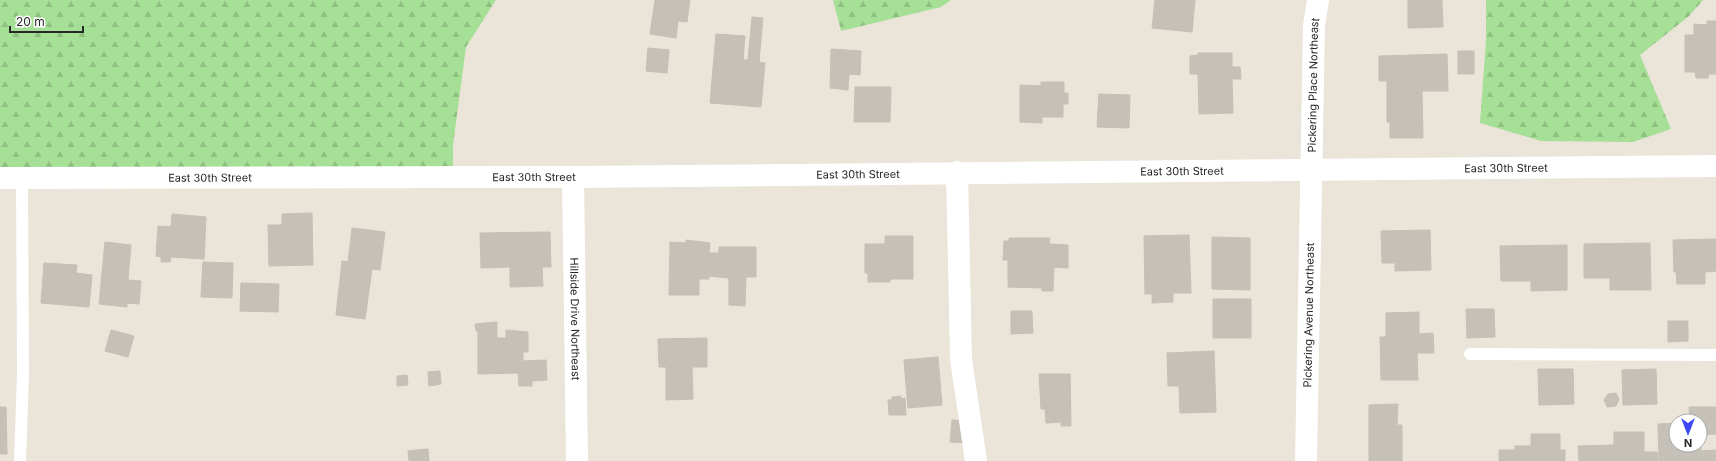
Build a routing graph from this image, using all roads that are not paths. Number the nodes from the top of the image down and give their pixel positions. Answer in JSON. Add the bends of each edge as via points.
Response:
{"nodes":[{"id":1,"x":1318,"y":0,"type":"edge"},
{"id":2,"x":1716,"y":166,"type":"edge"},
{"id":3,"x":1312,"y":170,"type":"junction"},
{"id":4,"x":957,"y":172,"type":"junction"},
{"id":5,"x":573,"y":177,"type":"junction"},
{"id":6,"x":0,"y":178,"type":"edge"},
{"id":7,"x":22,"y":178,"type":"junction"},
{"id":8,"x":1470,"y":354,"type":"dead end"},
{"id":9,"x":1716,"y":355,"type":"edge"},
{"id":10,"x":20,"y":461,"type":"edge"},
{"id":11,"x":577,"y":461,"type":"edge"},
{"id":12,"x":976,"y":461,"type":"edge"},
{"id":13,"x":1306,"y":461,"type":"edge"}],
"edges":[{"from":1,"to":3,"type":"street","name":"Pickering Place Northeast","via":[[1314,26]]},
{"from":2,"to":3,"type":"street","name":"East 30th Street"},
{"from":3,"to":4,"type":"street","name":"East 30th Street"},
{"from":3,"to":13,"type":"street","name":"Pickering Avenue Northeast"},
{"from":4,"to":5,"type":"street","name":"East 30th Street"},
{"from":4,"to":12,"type":"street","via":[[961,359]]},
{"from":5,"to":7,"type":"street","name":"East 30th Street"},
{"from":5,"to":11,"type":"street","name":"Hillside Drive Northeast"},
{"from":6,"to":7,"type":"street","name":"East 30th Street"},
{"from":7,"to":10,"type":"lane","via":[[23,373]]},
{"from":8,"to":9,"type":"lane"}]}
